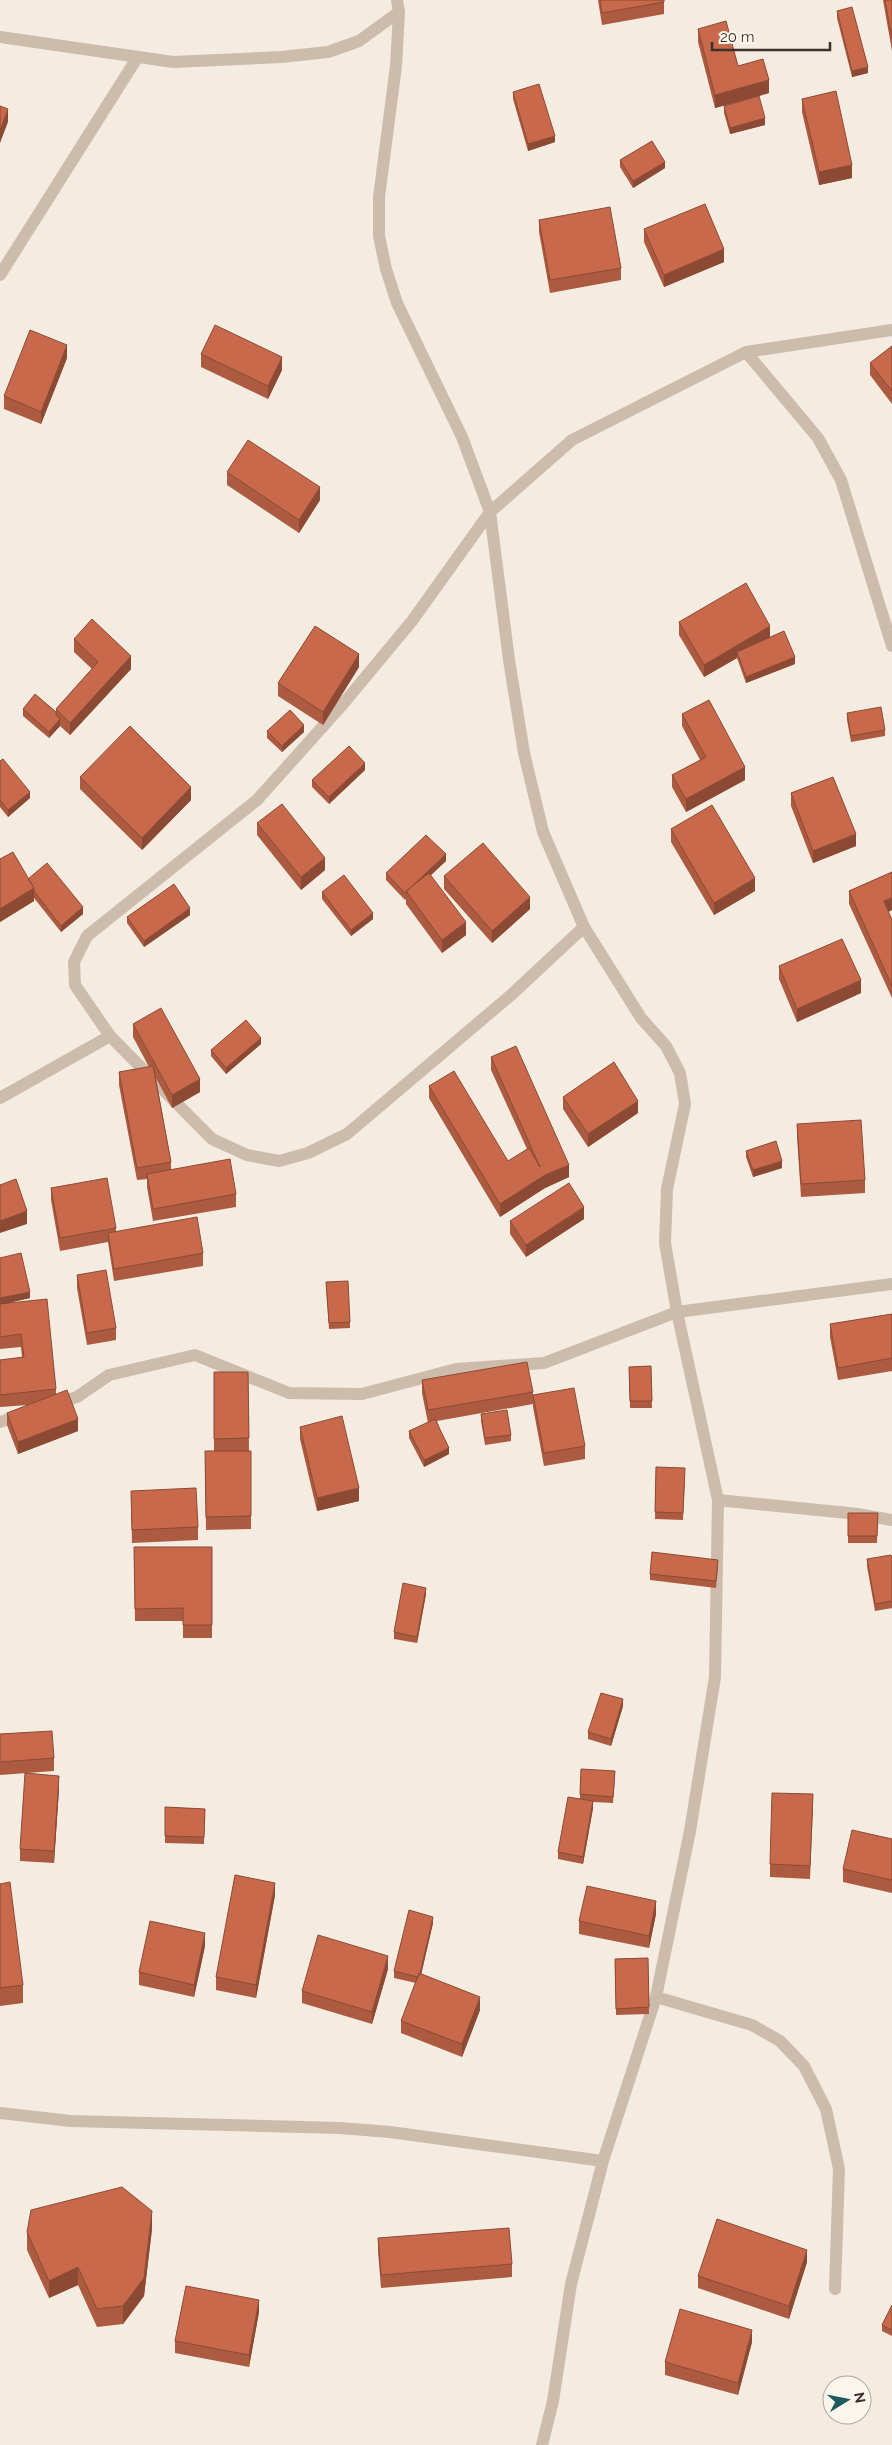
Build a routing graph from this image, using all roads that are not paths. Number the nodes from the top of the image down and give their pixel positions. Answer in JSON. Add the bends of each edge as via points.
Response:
{"nodes":[{"id":1,"x":398,"y":6,"type":"edge"},
{"id":2,"x":0,"y":37,"type":"edge"},
{"id":3,"x":137,"y":58,"type":"junction"},
{"id":4,"x":0,"y":274,"type":"edge"},
{"id":5,"x":892,"y":330,"type":"edge"},
{"id":6,"x":746,"y":352,"type":"junction"},
{"id":7,"x":490,"y":512,"type":"junction"},
{"id":8,"x":892,"y":646,"type":"edge"},
{"id":9,"x":584,"y":927,"type":"junction"},
{"id":10,"x":110,"y":1036,"type":"junction"},
{"id":11,"x":0,"y":1098,"type":"edge"},
{"id":12,"x":892,"y":1284,"type":"edge"},
{"id":13,"x":677,"y":1312,"type":"junction"},
{"id":14,"x":0,"y":1422,"type":"edge"},
{"id":15,"x":718,"y":1500,"type":"junction"},
{"id":16,"x":892,"y":1520,"type":"edge"},
{"id":17,"x":656,"y":1997,"type":"junction"},
{"id":18,"x":0,"y":2113,"type":"edge"},
{"id":19,"x":603,"y":2161,"type":"junction"},
{"id":20,"x":835,"y":2289,"type":"dead end"},
{"id":21,"x":542,"y":2445,"type":"edge"}],
"edges":[{"from":1,"to":3,"type":"street","via":[[359,41],[328,52],[173,62]]},
{"from":1,"to":7,"type":"street","via":[[396,66],[379,198],[380,236],[386,269],[397,303],[462,436]]},
{"from":2,"to":3,"type":"street"},
{"from":3,"to":4,"type":"street"},
{"from":5,"to":6,"type":"street"},
{"from":6,"to":7,"type":"street","via":[[572,440]]},
{"from":6,"to":8,"type":"street","via":[[818,438],[841,480]]},
{"from":7,"to":9,"type":"street","via":[[524,753],[543,832]]},
{"from":7,"to":10,"type":"street","via":[[406,628],[257,800],[87,936],[74,962],[76,986]]},
{"from":9,"to":10,"type":"street","via":[[511,995],[346,1134],[308,1153],[279,1161],[247,1155],[212,1139]]},
{"from":9,"to":13,"type":"street","via":[[641,1018],[666,1046],[680,1073],[685,1104],[667,1189],[665,1243]]},
{"from":10,"to":11,"type":"street"},
{"from":12,"to":13,"type":"street"},
{"from":13,"to":14,"type":"street","via":[[544,1363],[456,1368],[362,1394],[289,1394],[195,1355],[109,1375],[77,1397]]},
{"from":13,"to":15,"type":"street"},
{"from":15,"to":16,"type":"street"},
{"from":15,"to":17,"type":"street","via":[[715,1677],[690,1832]]},
{"from":17,"to":19,"type":"street"},
{"from":17,"to":20,"type":"street","via":[[752,2025],[780,2041],[804,2066],[826,2109],[839,2169]]},
{"from":18,"to":19,"type":"street","via":[[71,2121],[340,2128]]},
{"from":19,"to":21,"type":"street","via":[[571,2284],[553,2401]]}]}
